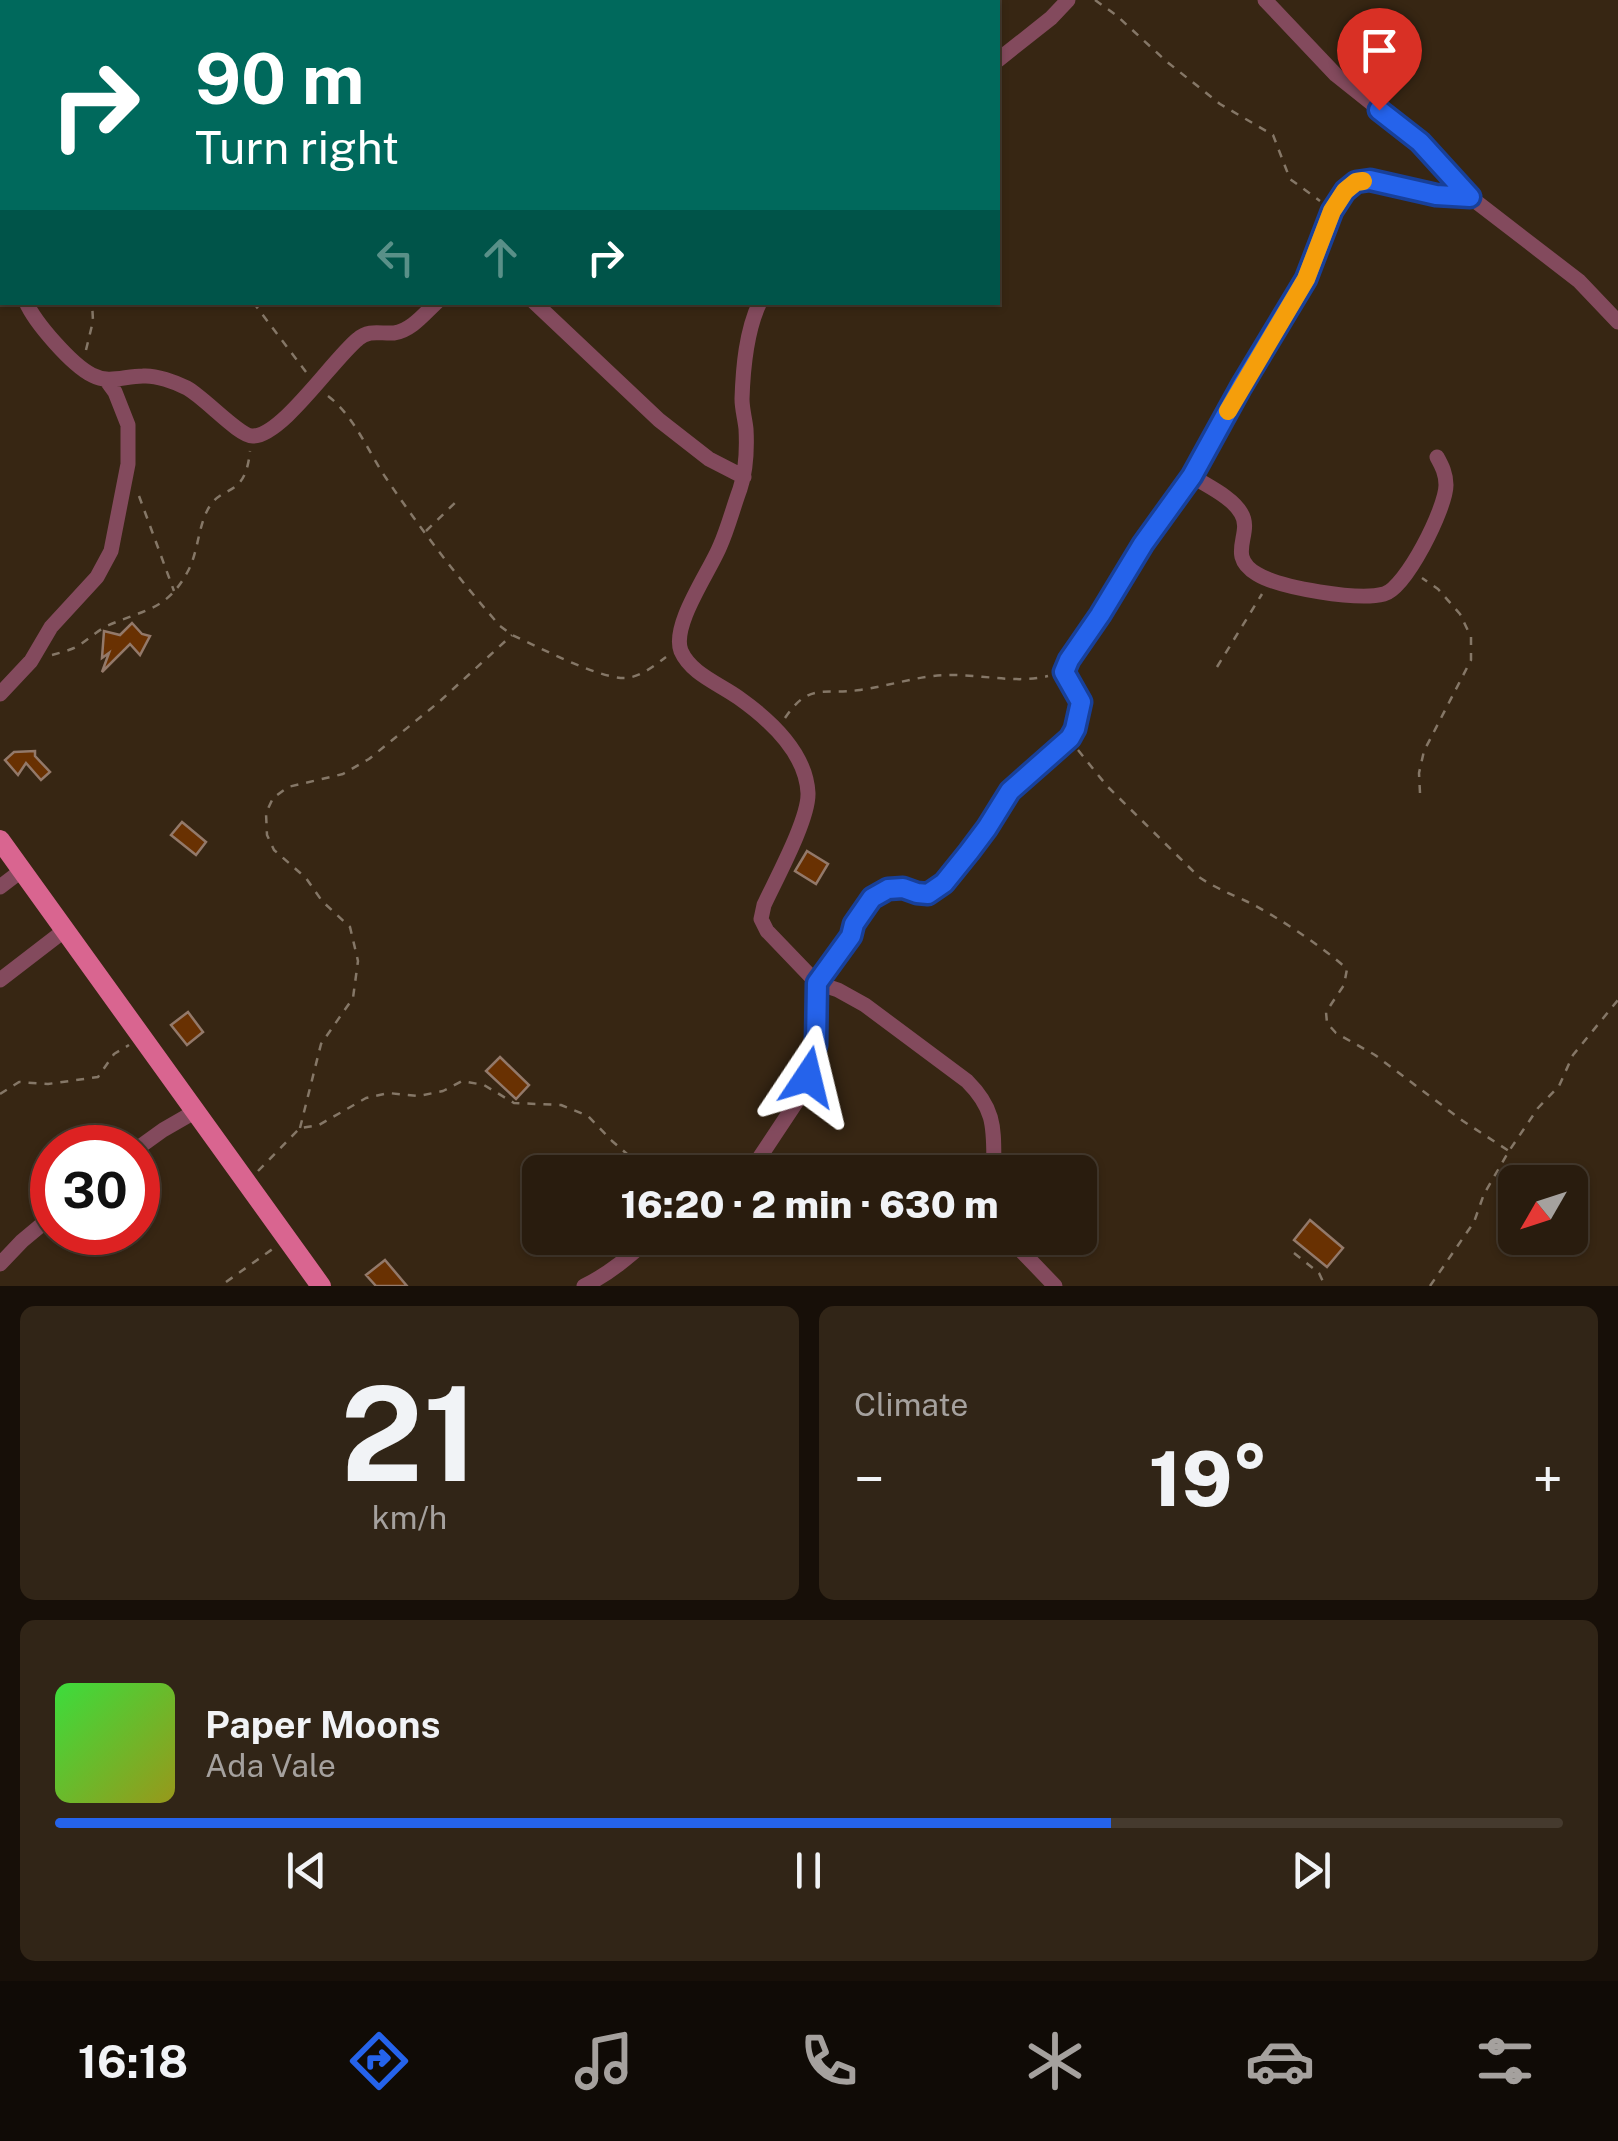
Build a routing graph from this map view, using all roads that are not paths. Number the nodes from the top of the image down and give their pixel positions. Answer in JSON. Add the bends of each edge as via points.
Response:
{"nodes":[{"id":1,"x":1068,"y":0,"type":"edge"},
{"id":2,"x":1264,"y":0,"type":"edge"},
{"id":3,"x":1000,"y":58,"type":"edge"},
{"id":4,"x":1470,"y":197,"type":"junction"},
{"id":5,"x":28,"y":305,"type":"edge"},
{"id":6,"x":433,"y":305,"type":"edge"},
{"id":7,"x":537,"y":305,"type":"edge"},
{"id":8,"x":759,"y":305,"type":"edge"},
{"id":9,"x":1618,"y":322,"type":"edge"},
{"id":10,"x":107,"y":381,"type":"junction"},
{"id":11,"x":1437,"y":456,"type":"dead end"},
{"id":12,"x":1192,"y":476,"type":"junction"},
{"id":13,"x":744,"y":477,"type":"junction"},
{"id":14,"x":0,"y":694,"type":"edge"},
{"id":15,"x":0,"y":840,"type":"edge"},
{"id":16,"x":22,"y":871,"type":"junction"},
{"id":17,"x":0,"y":887,"type":"edge"},
{"id":18,"x":65,"y":930,"type":"junction"},
{"id":19,"x":0,"y":980,"type":"edge"},
{"id":20,"x":817,"y":983,"type":"junction"},
{"id":21,"x":196,"y":1111,"type":"junction"},
{"id":22,"x":160,"y":1132,"type":"edge"},
{"id":23,"x":761,"y":1155,"type":"edge"},
{"id":24,"x":993,"y":1155,"type":"edge"},
{"id":25,"x":30,"y":1234,"type":"edge"},
{"id":26,"x":628,"y":1255,"type":"edge"},
{"id":27,"x":1025,"y":1255,"type":"edge"},
{"id":28,"x":0,"y":1264,"type":"edge"},
{"id":29,"x":321,"y":1286,"type":"edge"},
{"id":30,"x":584,"y":1286,"type":"edge"},
{"id":31,"x":1054,"y":1286,"type":"edge"}],
"edges":[{"from":1,"to":3,"type":"street"},
{"from":2,"to":4,"type":"street","via":[[1336,75],[1428,149]]},
{"from":4,"to":9,"type":"street","via":[[1579,281]]},
{"from":4,"to":12,"type":"street","via":[[1370,180],[1345,191],[1306,279]]},
{"from":5,"to":10,"type":"street","via":[[76,363]]},
{"from":6,"to":10,"type":"street","via":[[396,333],[359,338],[264,434],[238,431],[184,387],[148,375]]},
{"from":7,"to":13,"type":"street","via":[[658,420]]},
{"from":8,"to":13,"type":"street","via":[[746,353]]},
{"from":10,"to":14,"type":"street","via":[[128,425],[128,464],[111,551]]},
{"from":11,"to":12,"type":"street","via":[[1446,488],[1432,531],[1393,590],[1371,596],[1258,575],[1241,556],[1242,514]]},
{"from":12,"to":20,"type":"street","via":[[1069,660],[1064,672],[1081,702],[1070,738],[1010,791],[944,883],[928,894],[888,889],[872,898]]},
{"from":13,"to":20,"type":"street","via":[[680,648],[688,662],[776,731],[803,766],[803,817],[761,919]]},
{"from":15,"to":16,"type":"main road"},
{"from":16,"to":17,"type":"street"},
{"from":16,"to":18,"type":"main road"},
{"from":18,"to":19,"type":"street"},
{"from":18,"to":21,"type":"main road"},
{"from":20,"to":23,"type":"street","via":[[808,1077]]},
{"from":20,"to":24,"type":"street","via":[[865,1005],[979,1093],[991,1114]]},
{"from":21,"to":22,"type":"street"},
{"from":21,"to":29,"type":"main road"},
{"from":25,"to":28,"type":"street"},
{"from":26,"to":30,"type":"street"},
{"from":27,"to":31,"type":"street"}]}
